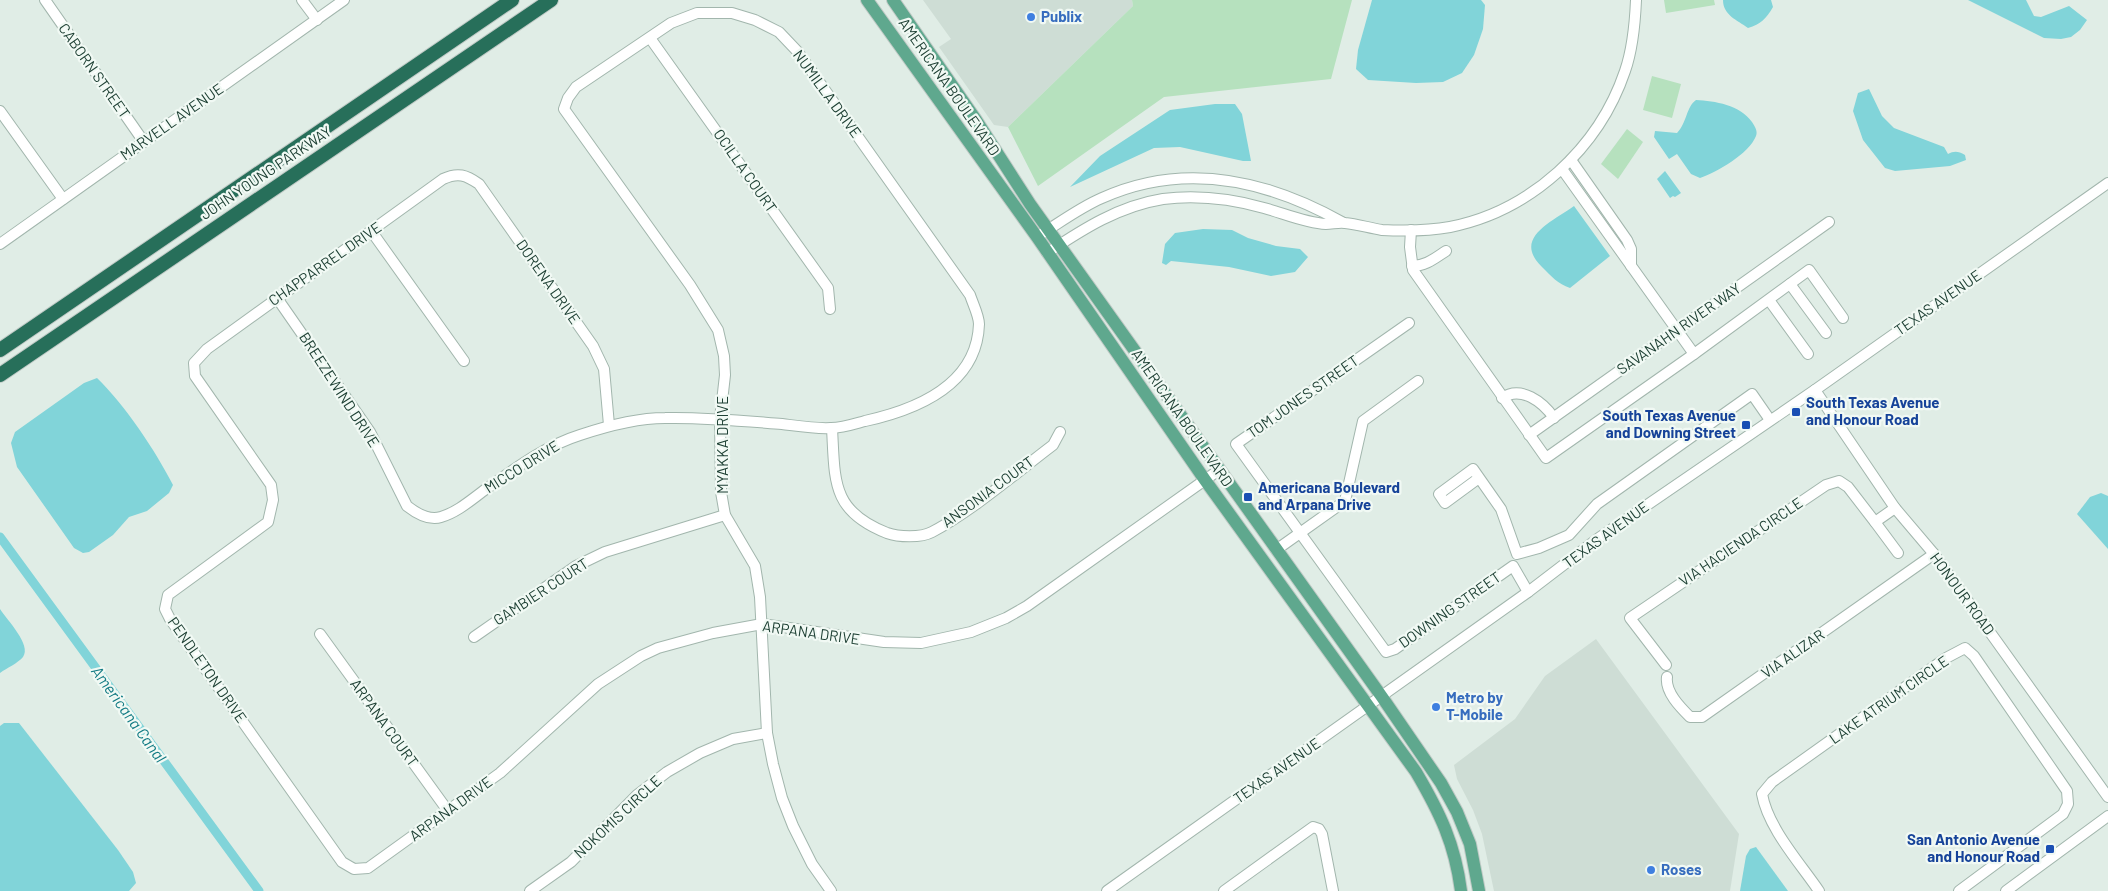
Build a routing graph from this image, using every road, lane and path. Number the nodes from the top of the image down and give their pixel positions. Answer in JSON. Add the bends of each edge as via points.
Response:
{"nodes":[{"id":1,"x":45,"y":0,"type":"edge"},
{"id":2,"x":302,"y":0,"type":"edge"},
{"id":3,"x":344,"y":0,"type":"edge"},
{"id":4,"x":512,"y":0,"type":"edge"},
{"id":5,"x":551,"y":0,"type":"edge"},
{"id":6,"x":868,"y":0,"type":"edge"},
{"id":7,"x":893,"y":0,"type":"edge"},
{"id":8,"x":1636,"y":0,"type":"edge"},
{"id":9,"x":317,"y":20,"type":"junction"},
{"id":10,"x":885,"y":25,"type":"junction"},
{"id":11,"x":920,"y":37,"type":"junction"},
{"id":12,"x":650,"y":38,"type":"junction"},
{"id":13,"x":576,"y":87,"type":"joint"},
{"id":14,"x":0,"y":111,"type":"edge"},
{"id":15,"x":976,"y":120,"type":"junction"},
{"id":16,"x":961,"y":131,"type":"junction"},
{"id":17,"x":144,"y":142,"type":"junction"},
{"id":18,"x":1571,"y":160,"type":"junction"},
{"id":19,"x":1562,"y":169,"type":"junction"},
{"id":20,"x":443,"y":179,"type":"joint"},
{"id":21,"x":2108,"y":182,"type":"edge"},
{"id":22,"x":63,"y":199,"type":"junction"},
{"id":23,"x":1343,"y":222,"type":"junction"},
{"id":24,"x":1829,"y":222,"type":"dead end"},
{"id":25,"x":1048,"y":230,"type":"junction"},
{"id":26,"x":1411,"y":230,"type":"junction"},
{"id":27,"x":372,"y":232,"type":"junction"},
{"id":28,"x":1036,"y":237,"type":"junction"},
{"id":29,"x":0,"y":244,"type":"edge"},
{"id":30,"x":1059,"y":245,"type":"junction"},
{"id":31,"x":1446,"y":251,"type":"dead end"},
{"id":32,"x":1047,"y":253,"type":"junction"},
{"id":33,"x":1412,"y":266,"type":"junction"},
{"id":34,"x":1631,"y":266,"type":"junction"},
{"id":35,"x":105,"y":277,"type":"junction"},
{"id":36,"x":1790,"y":284,"type":"junction"},
{"id":37,"x":970,"y":295,"type":"joint"},
{"id":38,"x":277,"y":298,"type":"junction"},
{"id":39,"x":1769,"y":300,"type":"junction"},
{"id":40,"x":830,"y":309,"type":"dead end"},
{"id":41,"x":88,"y":313,"type":"junction"},
{"id":42,"x":1843,"y":318,"type":"dead end"},
{"id":43,"x":1408,"y":323,"type":"dead end"},
{"id":44,"x":1677,"y":332,"type":"junction"},
{"id":45,"x":1826,"y":333,"type":"dead end"},
{"id":46,"x":207,"y":348,"type":"joint"},
{"id":47,"x":0,"y":350,"type":"edge"},
{"id":48,"x":1694,"y":354,"type":"junction"},
{"id":49,"x":1808,"y":354,"type":"dead end"},
{"id":50,"x":464,"y":361,"type":"dead end"},
{"id":51,"x":0,"y":375,"type":"edge"},
{"id":52,"x":1418,"y":381,"type":"dead end"},
{"id":53,"x":1815,"y":390,"type":"junction"},
{"id":54,"x":1502,"y":398,"type":"junction"},
{"id":55,"x":1554,"y":418,"type":"junction"},
{"id":56,"x":720,"y":419,"type":"junction"},
{"id":57,"x":1770,"y":420,"type":"junction"},
{"id":58,"x":609,"y":425,"type":"junction"},
{"id":59,"x":832,"y":428,"type":"junction"},
{"id":60,"x":1060,"y":432,"type":"dead end"},
{"id":61,"x":1529,"y":435,"type":"junction"},
{"id":62,"x":1219,"y":470,"type":"junction"},
{"id":63,"x":1479,"y":478,"type":"dead end"},
{"id":64,"x":1205,"y":480,"type":"junction"},
{"id":65,"x":1895,"y":508,"type":"junction"},
{"id":66,"x":725,"y":515,"type":"junction"},
{"id":67,"x":439,"y":518,"type":"joint"},
{"id":68,"x":1875,"y":522,"type":"junction"},
{"id":69,"x":1300,"y":533,"type":"junction"},
{"id":70,"x":1276,"y":550,"type":"junction"},
{"id":71,"x":1898,"y":553,"type":"dead end"},
{"id":72,"x":1934,"y":554,"type":"junction"},
{"id":73,"x":1528,"y":592,"type":"junction"},
{"id":74,"x":762,"y":624,"type":"junction"},
{"id":75,"x":320,"y":634,"type":"dead end"},
{"id":76,"x":474,"y":637,"type":"dead end"},
{"id":77,"x":1386,"y":652,"type":"joint"},
{"id":78,"x":1666,"y":665,"type":"dead end"},
{"id":79,"x":1667,"y":677,"type":"dead end"},
{"id":80,"x":1382,"y":697,"type":"junction"},
{"id":81,"x":1368,"y":707,"type":"junction"},
{"id":82,"x":768,"y":733,"type":"junction"},
{"id":83,"x":2108,"y":797,"type":"edge"},
{"id":84,"x":448,"y":811,"type":"junction"},
{"id":85,"x":2108,"y":816,"type":"edge"},
{"id":86,"x":342,"y":862,"type":"joint"},
{"id":87,"x":530,"y":891,"type":"edge"},
{"id":88,"x":831,"y":891,"type":"edge"},
{"id":89,"x":1107,"y":891,"type":"edge"},
{"id":90,"x":1224,"y":891,"type":"edge"},
{"id":91,"x":1333,"y":891,"type":"edge"},
{"id":92,"x":1461,"y":891,"type":"edge"},
{"id":93,"x":1479,"y":891,"type":"edge"},
{"id":94,"x":1819,"y":891,"type":"edge"},
{"id":95,"x":1959,"y":891,"type":"edge"},
{"id":96,"x":2006,"y":891,"type":"edge"}],
"edges":[{"from":1,"to":17,"type":"street","name":"CABORN STREET"},
{"from":2,"to":9,"type":"street"},
{"from":3,"to":9,"type":"street","name":"MARVELL AVENUE"},
{"from":4,"to":35,"type":"highway","name":"JOHN YOUNG PARKWAY"},
{"from":5,"to":41,"type":"highway","name":"JOHN YOUNG PARKWAY"},
{"from":6,"to":10,"type":"main road","name":"AMERICANA BOULEVARD"},
{"from":7,"to":11,"type":"main road","name":"AMERICANA BOULEVARD"},
{"from":8,"to":18,"type":"street","via":[[1631,50],[1618,90],[1594,132]]},
{"from":9,"to":17,"type":"street","name":"MARVELL AVENUE"},
{"from":10,"to":11,"type":"main road","via":[[903,35]]},
{"from":10,"to":16,"type":"main road","name":"AMERICANA BOULEVARD"},
{"from":11,"to":15,"type":"main road","name":"AMERICANA BOULEVARD"},
{"from":12,"to":13,"type":"street","name":"NUMILLA DRIVE"},
{"from":12,"to":37,"type":"street","name":"NUMILLA DRIVE","via":[[670,23],[697,13],[732,13],[779,32],[798,52]]},
{"from":12,"to":40,"type":"street","name":"OCILLA COURT","via":[[828,288]]},
{"from":13,"to":56,"type":"street","name":"MYAKKA DRIVE","via":[[564,109],[690,285],[718,330],[725,375]]},
{"from":14,"to":22,"type":"street"},
{"from":15,"to":16,"type":"main road"},
{"from":15,"to":25,"type":"main road","name":"AMERICANA BOULEVARD"},
{"from":16,"to":28,"type":"main road","name":"AMERICANA BOULEVARD"},
{"from":17,"to":22,"type":"street","name":"MARVELL AVENUE"},
{"from":18,"to":19,"type":"street"},
{"from":18,"to":34,"type":"street","via":[[1627,240],[1631,249]]},
{"from":19,"to":26,"type":"street","via":[[1527,196],[1501,210],[1449,227]]},
{"from":19,"to":34,"type":"street"},
{"from":20,"to":27,"type":"street","name":"CHAPPARREL DRIVE"},
{"from":20,"to":58,"type":"street","name":"DORENA DRIVE","via":[[454,174],[466,175],[479,184],[593,346],[604,369]]},
{"from":21,"to":53,"type":"street","name":"TEXAS AVENUE"},
{"from":22,"to":29,"type":"street","name":"MARVELL AVENUE"},
{"from":23,"to":25,"type":"street","via":[[1289,197],[1252,186],[1196,177],[1144,184],[1117,192],[1092,202]]},
{"from":23,"to":26,"type":"street","via":[[1382,230]]},
{"from":23,"to":30,"type":"street","via":[[1325,224],[1228,201],[1192,197],[1122,209]]},
{"from":24,"to":44,"type":"street","name":"SAVANAHN RIVER WAY"},
{"from":25,"to":28,"type":"street"},
{"from":25,"to":30,"type":"main road","name":"AMERICANA BOULEVARD"},
{"from":26,"to":33,"type":"street"},
{"from":27,"to":38,"type":"street","name":"CHAPPARREL DRIVE"},
{"from":27,"to":50,"type":"street"},
{"from":28,"to":32,"type":"main road","name":"AMERICANA BOULEVARD"},
{"from":30,"to":32,"type":"street"},
{"from":30,"to":62,"type":"main road","name":"AMERICANA BOULEVARD"},
{"from":31,"to":33,"type":"street","via":[[1427,263]]},
{"from":32,"to":64,"type":"main road","name":"AMERICANA BOULEVARD"},
{"from":33,"to":54,"type":"street"},
{"from":34,"to":44,"type":"street"},
{"from":35,"to":41,"type":"highway","via":[[91,298]]},
{"from":35,"to":47,"type":"highway","name":"JOHN YOUNG PARKWAY"},
{"from":36,"to":39,"type":"street"},
{"from":36,"to":42,"type":"street","via":[[1809,270]]},
{"from":36,"to":45,"type":"street"},
{"from":37,"to":59,"type":"street","name":"MICCO DRIVE","via":[[979,323],[973,355],[959,376],[939,393],[912,408]]},
{"from":38,"to":46,"type":"street","name":"CHAPPARREL DRIVE"},
{"from":38,"to":67,"type":"street","name":"BREEZEWIND DRIVE","via":[[370,432],[407,506],[416,513]]},
{"from":39,"to":48,"type":"street"},
{"from":39,"to":49,"type":"street"},
{"from":41,"to":51,"type":"highway","name":"JOHN YOUNG PARKWAY"},
{"from":43,"to":69,"type":"street","name":"TOM JONES STREET","via":[[1236,444]]},
{"from":44,"to":48,"type":"street"},
{"from":44,"to":55,"type":"street","name":"SAVANAHN RIVER WAY"},
{"from":46,"to":86,"type":"street","name":"PENDLETON DRIVE","via":[[194,363],[195,376],[271,485],[273,500],[268,522],[168,595],[165,609]]},
{"from":48,"to":61,"type":"street","via":[[1546,458]]},
{"from":52,"to":69,"type":"street","via":[[1363,421],[1345,501]]},
{"from":53,"to":57,"type":"street","name":"TEXAS AVENUE"},
{"from":53,"to":65,"type":"street","name":"HONOUR ROAD"},
{"from":54,"to":55,"type":"street","via":[[1510,393],[1521,394],[1542,403]]},
{"from":54,"to":61,"type":"street"},
{"from":55,"to":61,"type":"street","name":"SAVANAHN RIVER WAY"},
{"from":56,"to":58,"type":"street","name":"MICCO DRIVE","via":[[664,418]]},
{"from":56,"to":59,"type":"street","name":"MICCO DRIVE"},
{"from":56,"to":66,"type":"street","name":"MYAKKA DRIVE","via":[[720,468]]},
{"from":57,"to":63,"type":"street","via":[[1752,394],[1597,504],[1569,535],[1517,554],[1501,509]]},
{"from":57,"to":73,"type":"street","name":"TEXAS AVENUE","via":[[1596,540]]},
{"from":58,"to":67,"type":"street","name":"MICCO DRIVE","via":[[546,449],[455,511]]},
{"from":59,"to":60,"type":"street","name":"ANSONIA COURT","via":[[836,482],[850,512],[867,525],[892,535],[930,533],[1053,446]]},
{"from":62,"to":64,"type":"street","name":"ARPANA DRIVE"},
{"from":62,"to":70,"type":"main road","name":"AMERICANA BOULEVARD"},
{"from":64,"to":74,"type":"street","name":"ARPANA DRIVE","via":[[1027,606],[971,632],[921,643],[884,642]]},
{"from":64,"to":81,"type":"main road","name":"AMERICANA BOULEVARD"},
{"from":65,"to":68,"type":"street"},
{"from":65,"to":72,"type":"street","name":"HONOUR ROAD"},
{"from":66,"to":74,"type":"street","name":"MYAKKA DRIVE","via":[[754,566]]},
{"from":66,"to":76,"type":"street","name":"GAMBIER COURT","via":[[605,552],[576,566]]},
{"from":68,"to":71,"type":"street"},
{"from":68,"to":78,"type":"street","name":"VIA HACIENDA CIRCLE","via":[[1848,487],[1838,481],[1826,484],[1630,618]]},
{"from":69,"to":70,"type":"street"},
{"from":69,"to":77,"type":"street","name":"TOM JONES STREET"},
{"from":70,"to":80,"type":"main road","name":"AMERICANA BOULEVARD"},
{"from":72,"to":79,"type":"street","name":"VIA ALIZAR","via":[[1702,717],[1690,718],[1681,708],[1668,688]]},
{"from":72,"to":83,"type":"street","name":"HONOUR ROAD"},
{"from":73,"to":77,"type":"street","name":"DOWNING STREET","via":[[1513,566],[1395,649]]},
{"from":73,"to":80,"type":"street","name":"TEXAS AVENUE"},
{"from":74,"to":82,"type":"street","name":"MYAKKA DRIVE"},
{"from":74,"to":84,"type":"street","name":"ARPANA DRIVE","via":[[713,633],[641,656],[598,684],[500,773]]},
{"from":75,"to":84,"type":"street","name":"ARPANA COURT"},
{"from":80,"to":81,"type":"street","name":"TEXAS AVENUE"},
{"from":80,"to":93,"type":"main road","name":"AMERICANA BOULEVARD","via":[[1457,812],[1470,844]]},
{"from":81,"to":89,"type":"street","name":"TEXAS AVENUE"},
{"from":81,"to":92,"type":"main road","name":"AMERICANA BOULEVARD","via":[[1416,772],[1436,806],[1457,861]]},
{"from":82,"to":87,"type":"street","name":"NOKOMIS CIRCLE","via":[[732,739],[667,772],[637,795],[570,862]]},
{"from":82,"to":88,"type":"street","name":"MYAKKA DRIVE","via":[[772,764],[790,816],[812,864]]},
{"from":84,"to":86,"type":"street","name":"ARPANA DRIVE","via":[[368,868],[354,869]]},
{"from":85,"to":96,"type":"street"},
{"from":90,"to":91,"type":"street","via":[[1313,826],[1322,834]]},
{"from":94,"to":95,"type":"street","name":"LAKE ATRIUM CIRCLE","via":[[1777,830],[1764,806],[1762,794],[1772,782],[1946,658],[1965,648],[1974,656],[2067,791],[2068,804],[2063,814]]}]}
